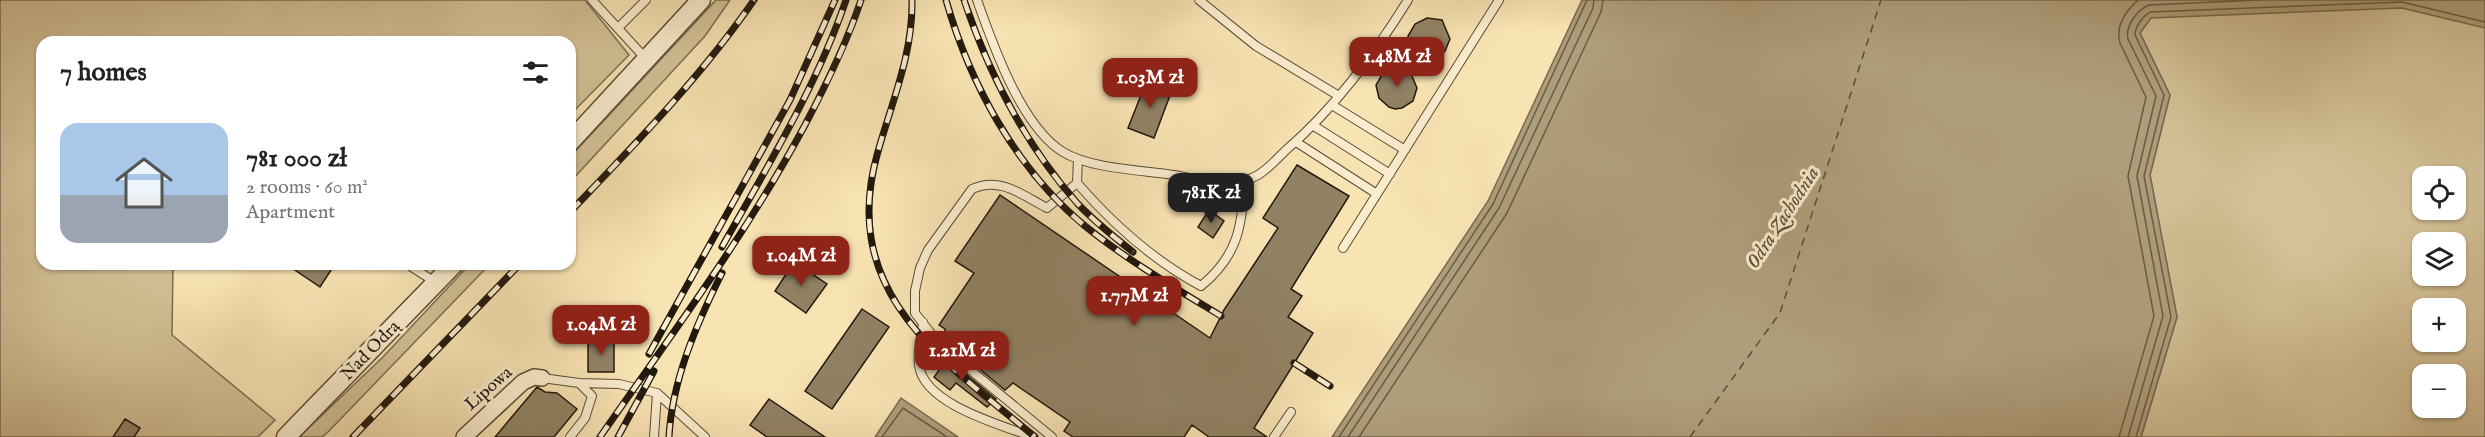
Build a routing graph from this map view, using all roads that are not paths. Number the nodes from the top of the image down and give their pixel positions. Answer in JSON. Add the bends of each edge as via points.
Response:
{"nodes":[{"id":1,"x":592,"y":0,"type":"edge"},
{"id":2,"x":646,"y":0,"type":"edge"},
{"id":3,"x":701,"y":0,"type":"edge"},
{"id":4,"x":976,"y":0,"type":"edge"},
{"id":5,"x":1199,"y":0,"type":"edge"},
{"id":6,"x":1407,"y":0,"type":"edge"},
{"id":7,"x":1499,"y":0,"type":"edge"},
{"id":8,"x":618,"y":28,"type":"junction"},
{"id":9,"x":647,"y":60,"type":"junction"},
{"id":10,"x":1339,"y":96,"type":"junction"},
{"id":11,"x":1332,"y":105,"type":"junction"},
{"id":12,"x":1314,"y":126,"type":"junction"},
{"id":13,"x":576,"y":136,"type":"edge"},
{"id":14,"x":1296,"y":142,"type":"junction"},
{"id":15,"x":1405,"y":150,"type":"junction"},
{"id":16,"x":1078,"y":159,"type":"junction"},
{"id":17,"x":1390,"y":174,"type":"junction"},
{"id":18,"x":1245,"y":182,"type":"junction"},
{"id":19,"x":1077,"y":183,"type":"junction"},
{"id":20,"x":1377,"y":194,"type":"junction"},
{"id":21,"x":1343,"y":248,"type":"dead end"},
{"id":22,"x":416,"y":270,"type":"edge"},
{"id":23,"x":448,"y":270,"type":"edge"},
{"id":24,"x":436,"y":283,"type":"junction"},
{"id":25,"x":923,"y":322,"type":"junction"},
{"id":26,"x":542,"y":378,"type":"joint"},
{"id":27,"x":579,"y":383,"type":"junction"},
{"id":28,"x":657,"y":393,"type":"junction"},
{"id":29,"x":1291,"y":412,"type":"dead end"},
{"id":30,"x":286,"y":437,"type":"edge"},
{"id":31,"x":464,"y":437,"type":"edge"},
{"id":32,"x":570,"y":437,"type":"edge"},
{"id":33,"x":654,"y":437,"type":"edge"},
{"id":34,"x":705,"y":437,"type":"edge"},
{"id":35,"x":1033,"y":437,"type":"edge"},
{"id":36,"x":1052,"y":437,"type":"edge"},
{"id":37,"x":1274,"y":437,"type":"edge"}],
"edges":[{"from":1,"to":8,"type":"lane"},
{"from":2,"to":8,"type":"lane"},
{"from":3,"to":9,"type":"street"},
{"from":4,"to":16,"type":"lane","via":[[1026,110],[1052,143]]},
{"from":5,"to":10,"type":"lane","via":[[1256,46]]},
{"from":6,"to":10,"type":"lane","via":[[1380,44]]},
{"from":7,"to":15,"type":"lane"},
{"from":8,"to":9,"type":"lane"},
{"from":9,"to":13,"type":"street"},
{"from":10,"to":11,"type":"lane"},
{"from":11,"to":12,"type":"lane"},
{"from":11,"to":15,"type":"lane"},
{"from":12,"to":14,"type":"lane"},
{"from":12,"to":17,"type":"lane"},
{"from":14,"to":18,"type":"lane"},
{"from":14,"to":20,"type":"lane"},
{"from":15,"to":17,"type":"lane"},
{"from":16,"to":18,"type":"lane","via":[[1188,178]]},
{"from":16,"to":19,"type":"lane"},
{"from":17,"to":20,"type":"lane"},
{"from":18,"to":19,"type":"lane","via":[[1242,219],[1232,251],[1214,276],[1201,286],[1175,272],[1116,224]]},
{"from":19,"to":25,"type":"lane","via":[[1047,208],[996,183],[972,189],[928,250],[920,268],[915,313]]},
{"from":20,"to":21,"type":"lane"},
{"from":22,"to":24,"type":"lane"},
{"from":23,"to":24,"type":"street","name":"Nad Odrą"},
{"from":24,"to":30,"type":"street","name":"Nad Odrą"},
{"from":25,"to":35,"type":"lane","via":[[918,365],[927,386],[965,411]]},
{"from":25,"to":36,"type":"lane","via":[[940,345]]},
{"from":26,"to":27,"type":"lane"},
{"from":26,"to":31,"type":"street","name":"Lipowa","via":[[523,382]]},
{"from":27,"to":28,"type":"lane","via":[[618,384]]},
{"from":27,"to":32,"type":"lane","via":[[592,396],[585,418]]},
{"from":28,"to":33,"type":"lane"},
{"from":28,"to":34,"type":"lane"},
{"from":29,"to":37,"type":"lane"}]}
